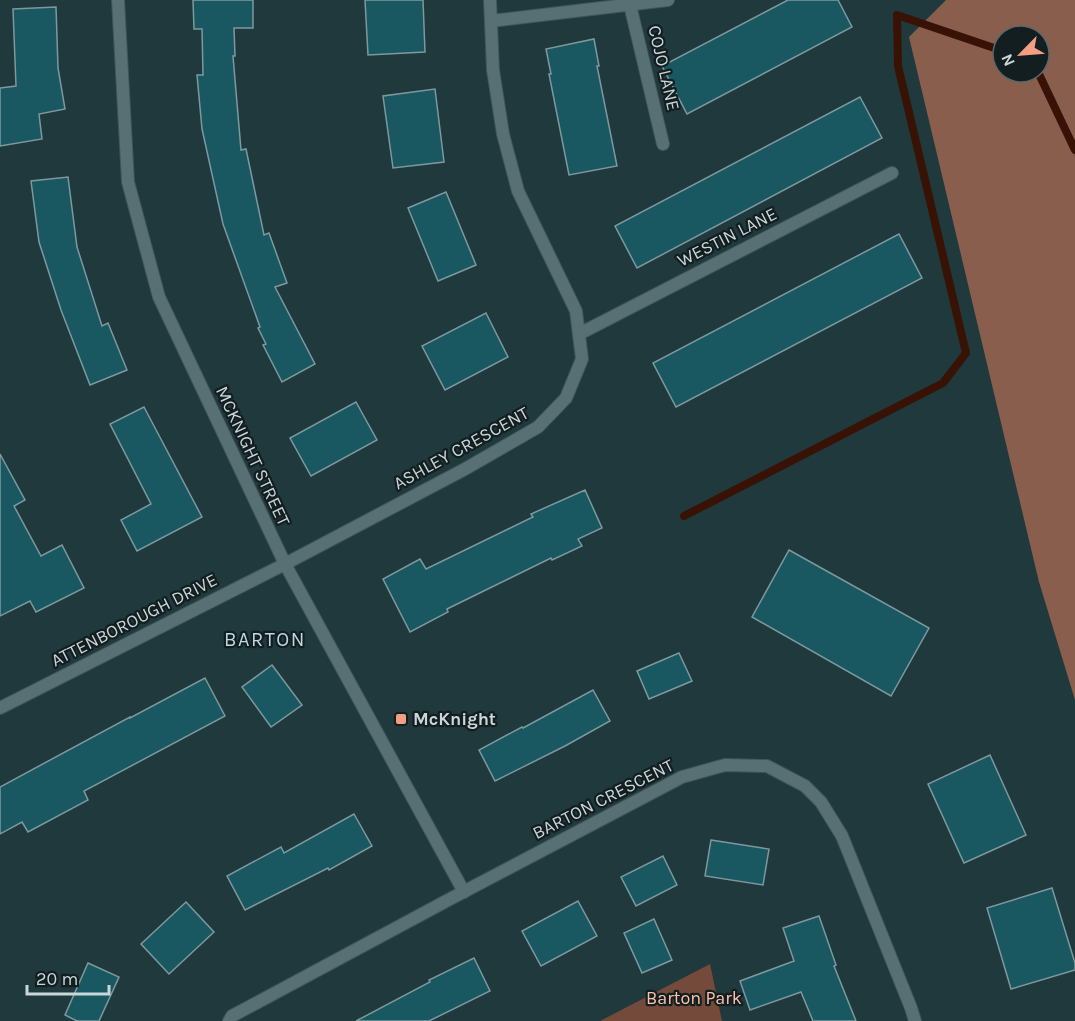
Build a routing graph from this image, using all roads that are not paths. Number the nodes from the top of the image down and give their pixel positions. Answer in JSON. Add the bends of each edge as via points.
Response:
{"nodes":[{"id":1,"x":118,"y":0,"type":"edge"},
{"id":2,"x":490,"y":0,"type":"edge"},
{"id":3,"x":668,"y":0,"type":"edge"},
{"id":4,"x":630,"y":3,"type":"edge"},
{"id":5,"x":491,"y":21,"type":"junction"},
{"id":6,"x":663,"y":144,"type":"dead end"},
{"id":7,"x":892,"y":173,"type":"dead end"},
{"id":8,"x":579,"y":334,"type":"junction"},
{"id":9,"x":285,"y":564,"type":"junction"},
{"id":10,"x":0,"y":708,"type":"edge"},
{"id":11,"x":464,"y":892,"type":"junction"},
{"id":12,"x":229,"y":1021,"type":"edge"},
{"id":13,"x":915,"y":1021,"type":"edge"}],
"edges":[{"from":1,"to":9,"type":"street","name":"MCKNIGHT STREET","via":[[128,182],[159,297]]},
{"from":2,"to":5,"type":"street","name":"ASHLEY CRESCENT"},
{"from":3,"to":4,"type":"street"},
{"from":4,"to":5,"type":"street"},
{"from":4,"to":6,"type":"street","name":"COJO LANE"},
{"from":5,"to":8,"type":"street","name":"ASHLEY CRESCENT","via":[[493,70],[503,134],[518,191],[576,311]]},
{"from":7,"to":8,"type":"street","name":"WESTIN LANE"},
{"from":8,"to":9,"type":"street","name":"ASHLEY CRESCENT","via":[[582,359],[566,398],[538,427]]},
{"from":9,"to":10,"type":"street","name":"ATTENBOROUGH DRIVE"},
{"from":9,"to":11,"type":"street","name":"MCKNIGHT STREET"},
{"from":11,"to":12,"type":"street","name":"BARTON CRESCENT"},
{"from":11,"to":13,"type":"street","name":"BARTON CRESCENT","via":[[682,777],[725,765],[767,766],[805,786],[822,802],[842,836]]}]}
